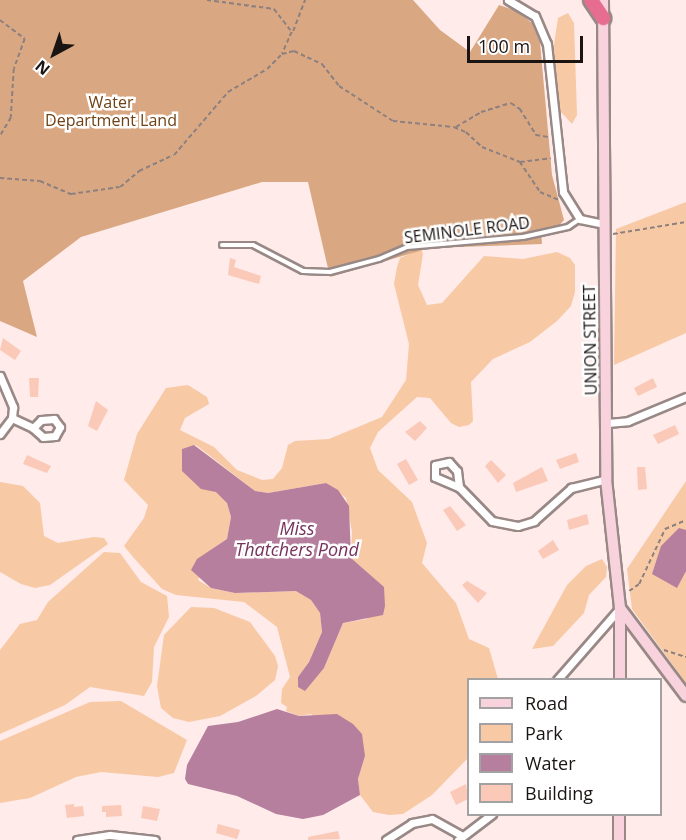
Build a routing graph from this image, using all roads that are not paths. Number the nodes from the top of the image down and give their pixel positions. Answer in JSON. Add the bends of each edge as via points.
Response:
{"nodes":[{"id":1,"x":508,"y":0,"type":"edge"},
{"id":2,"x":591,"y":0,"type":"edge"},
{"id":3,"x":603,"y":0,"type":"edge"},
{"id":4,"x":603,"y":18,"type":"junction"},
{"id":5,"x":580,"y":219,"type":"junction"},
{"id":6,"x":604,"y":228,"type":"junction"},
{"id":7,"x":222,"y":245,"type":"dead end"},
{"id":8,"x":0,"y":376,"type":"edge"},
{"id":9,"x":686,"y":397,"type":"edge"},
{"id":10,"x":12,"y":418,"type":"junction"},
{"id":11,"x":607,"y":423,"type":"junction"},
{"id":12,"x":33,"y":428,"type":"dead end"},
{"id":13,"x":0,"y":434,"type":"edge"},
{"id":14,"x":606,"y":479,"type":"junction"},
{"id":15,"x":459,"y":486,"type":"dead end"},
{"id":16,"x":620,"y":608,"type":"junction"},
{"id":17,"x":559,"y":678,"type":"edge"},
{"id":18,"x":620,"y":678,"type":"edge"},
{"id":19,"x":686,"y":696,"type":"edge"},
{"id":20,"x":489,"y":816,"type":"edge"},
{"id":21,"x":619,"y":816,"type":"edge"},
{"id":22,"x":461,"y":838,"type":"edge"},
{"id":23,"x":77,"y":840,"type":"edge"},
{"id":24,"x":155,"y":840,"type":"edge"},
{"id":25,"x":386,"y":840,"type":"edge"},
{"id":26,"x":619,"y":840,"type":"edge"}],
"edges":[{"from":1,"to":5,"type":"street","via":[[531,12],[544,34],[556,159],[566,201]]},
{"from":2,"to":4,"type":"highway"},
{"from":3,"to":4,"type":"main road","name":"UNION STREET"},
{"from":4,"to":6,"type":"main road","name":"UNION STREET"},
{"from":5,"to":6,"type":"street"},
{"from":5,"to":7,"type":"lane","name":"SEMINOLE ROAD","via":[[568,227],[523,237],[407,247],[379,260],[330,272],[303,272],[253,245]]},
{"from":6,"to":11,"type":"main road","name":"UNION STREET"},
{"from":8,"to":10,"type":"street","via":[[13,401]]},
{"from":9,"to":11,"type":"street","via":[[627,421]]},
{"from":10,"to":12,"type":"street"},
{"from":10,"to":13,"type":"street"},
{"from":11,"to":14,"type":"main road","name":"UNION STREET"},
{"from":14,"to":15,"type":"street","via":[[571,488],[534,521],[519,526],[492,521]]},
{"from":14,"to":16,"type":"main road","name":"UNION STREET"},
{"from":16,"to":17,"type":"street"},
{"from":16,"to":18,"type":"main road","name":"UNION STREET"},
{"from":16,"to":19,"type":"main road"},
{"from":20,"to":22,"type":"street"},
{"from":21,"to":26,"type":"main road"},
{"from":22,"to":25,"type":"street","via":[[439,820],[424,819]]},
{"from":23,"to":24,"type":"street","via":[[110,835]]}]}
